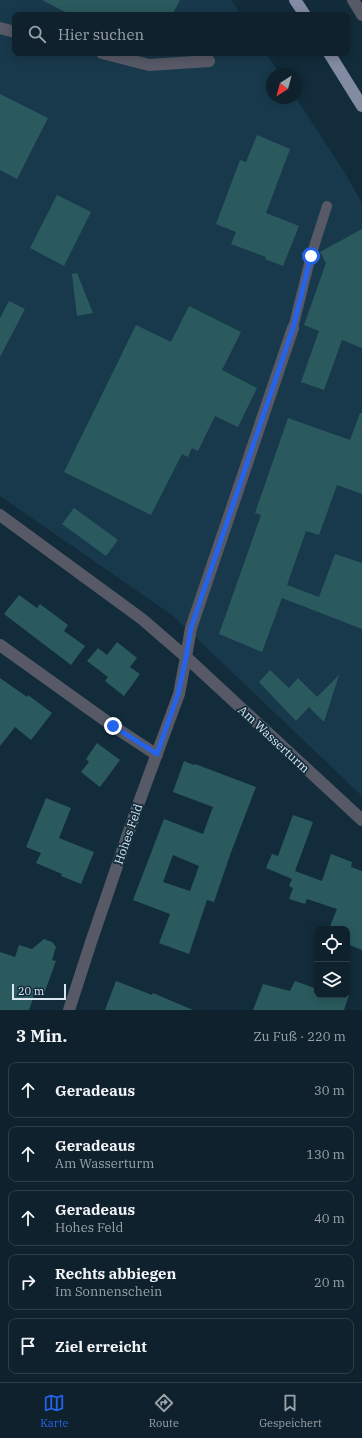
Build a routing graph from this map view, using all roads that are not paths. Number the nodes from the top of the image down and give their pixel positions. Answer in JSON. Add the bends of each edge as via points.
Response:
{"nodes":[{"id":1,"x":295,"y":0,"type":"edge"},
{"id":2,"x":353,"y":0,"type":"edge"},
{"id":3,"x":303,"y":12,"type":"edge"},
{"id":4,"x":362,"y":15,"type":"edge"},
{"id":5,"x":0,"y":28,"type":"edge"},
{"id":6,"x":12,"y":31,"type":"edge"},
{"id":7,"x":114,"y":56,"type":"edge"},
{"id":8,"x":331,"y":56,"type":"edge"},
{"id":9,"x":209,"y":61,"type":"dead end"},
{"id":10,"x":362,"y":106,"type":"edge"},
{"id":11,"x":327,"y":206,"type":"dead end"},
{"id":12,"x":293,"y":328,"type":"joint"},
{"id":13,"x":0,"y":515,"type":"edge"},
{"id":14,"x":0,"y":645,"type":"edge"},
{"id":15,"x":186,"y":657,"type":"junction"},
{"id":16,"x":157,"y":754,"type":"junction"},
{"id":17,"x":362,"y":820,"type":"edge"},
{"id":18,"x":69,"y":1010,"type":"edge"}],
"edges":[{"from":1,"to":3,"type":"main road"},
{"from":2,"to":4,"type":"street"},
{"from":5,"to":6,"type":"street"},
{"from":7,"to":9,"type":"street","via":[[149,65]]},
{"from":8,"to":10,"type":"main road"},
{"from":11,"to":12,"type":"lane"},
{"from":12,"to":15,"type":"street","via":[[191,628]]},
{"from":13,"to":15,"type":"street","name":"Am Wasserturm","via":[[142,619]]},
{"from":14,"to":16,"type":"street","via":[[113,726]]},
{"from":15,"to":16,"type":"street","name":"Hohes Feld","via":[[178,694]]},
{"from":15,"to":17,"type":"street","name":"Am Wasserturm"},
{"from":16,"to":18,"type":"street","name":"Hohes Feld"}]}
